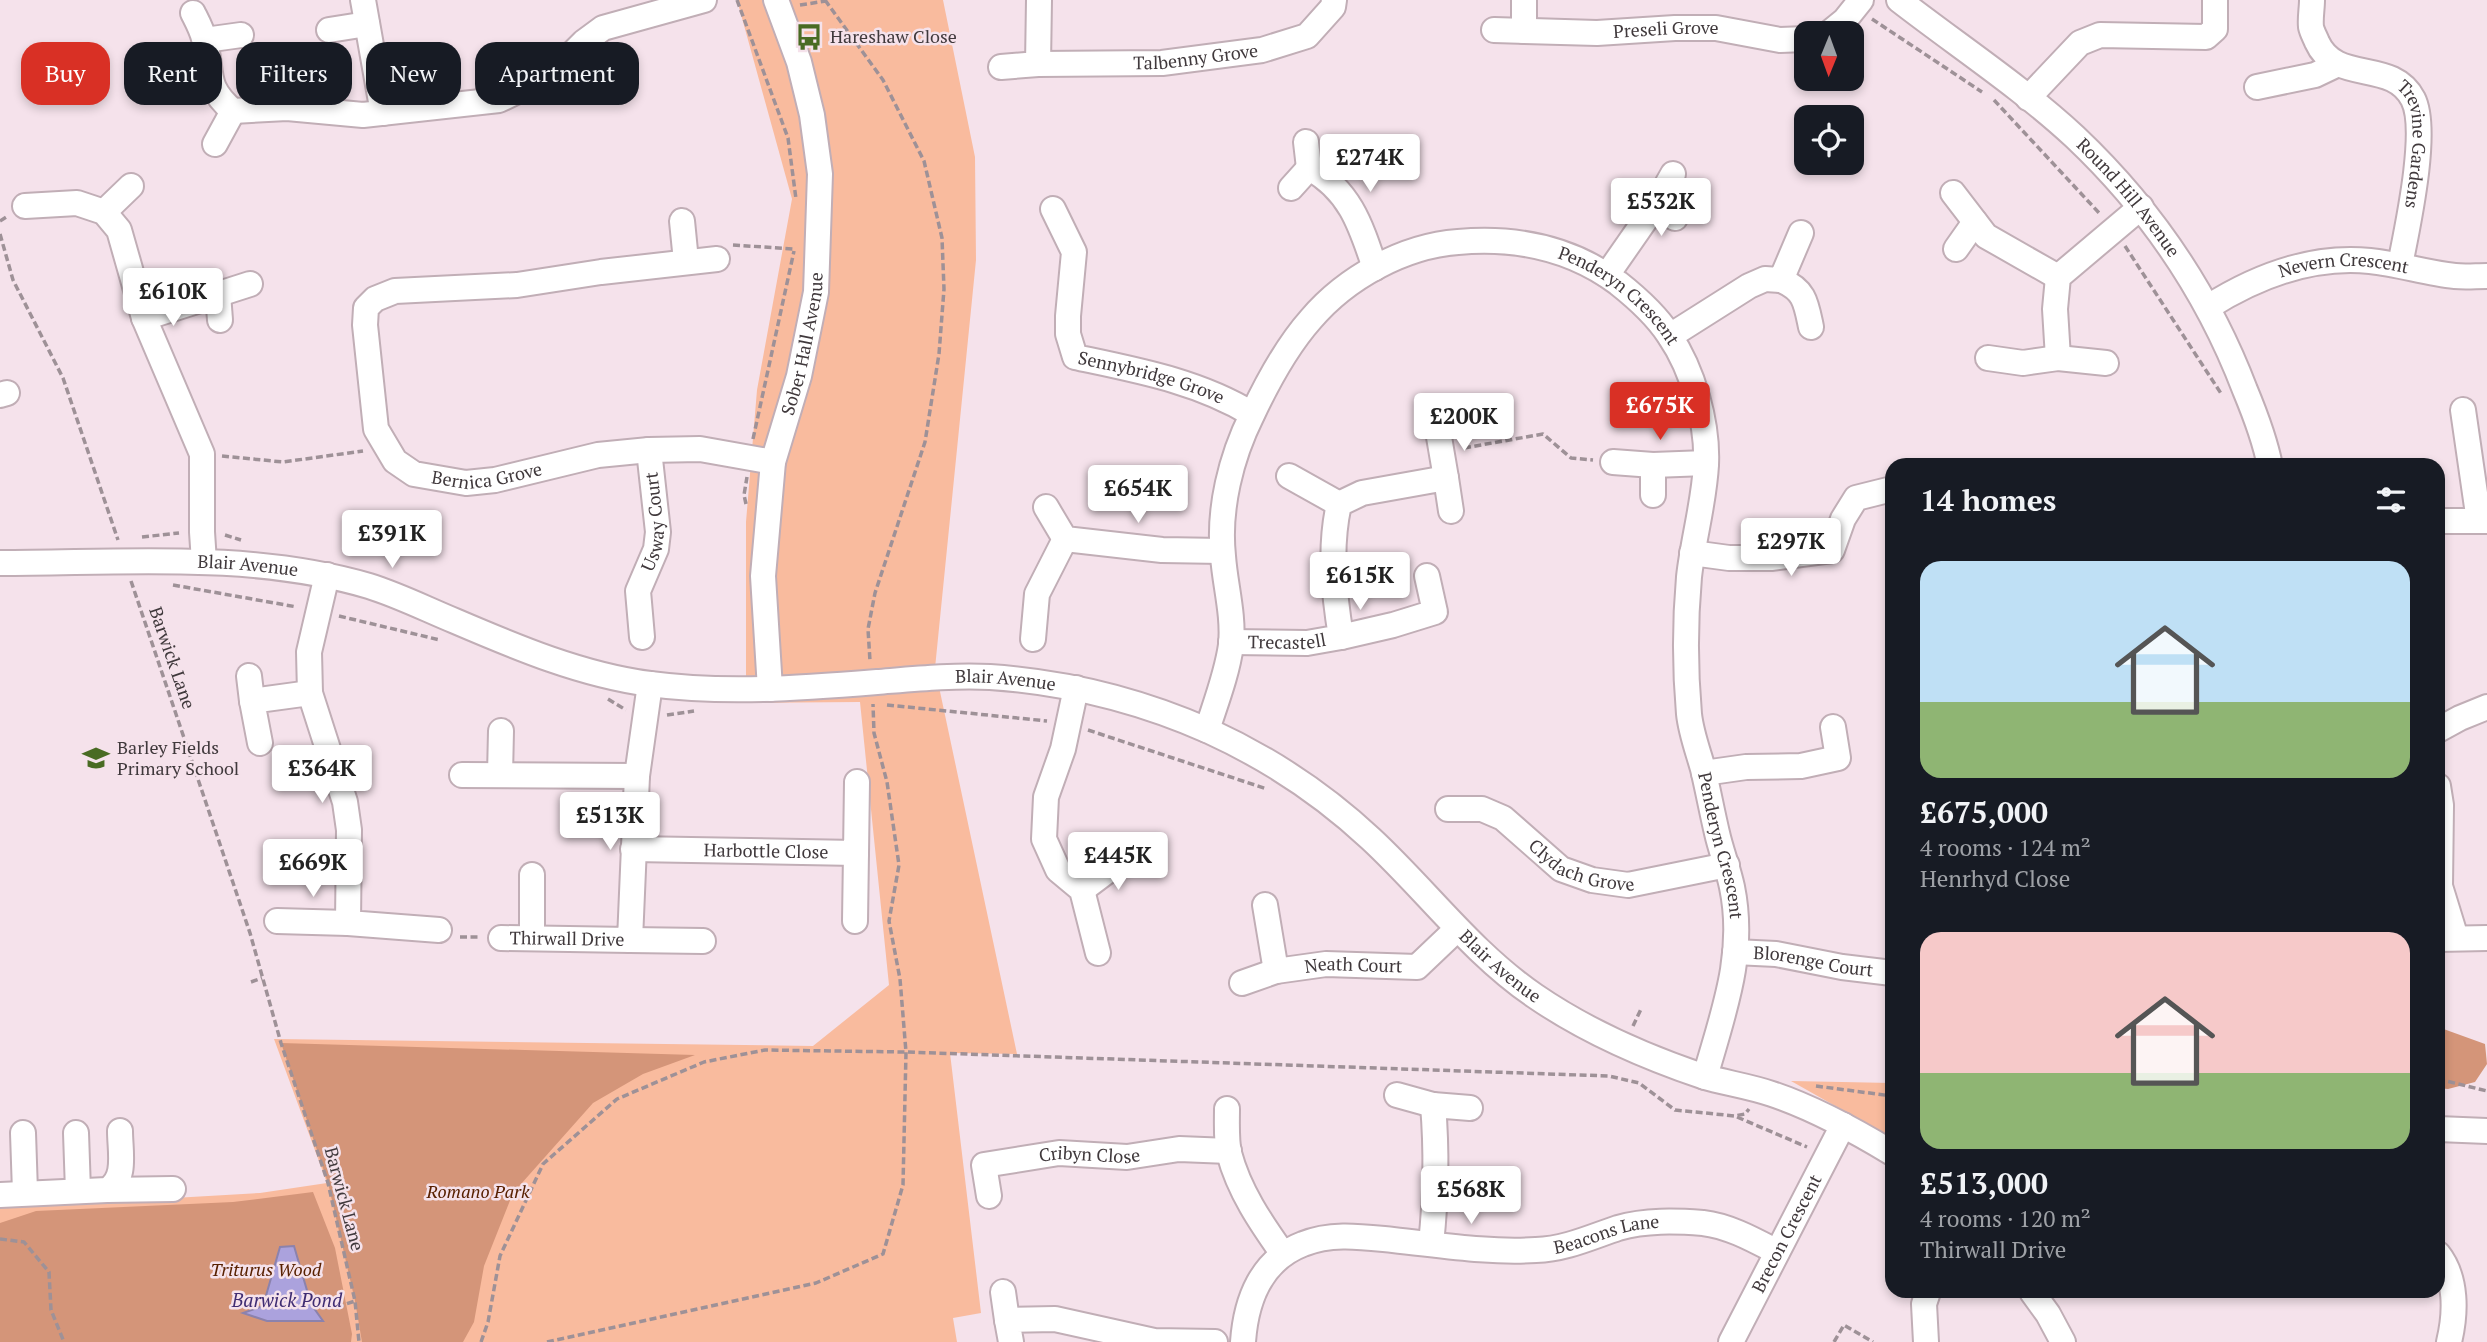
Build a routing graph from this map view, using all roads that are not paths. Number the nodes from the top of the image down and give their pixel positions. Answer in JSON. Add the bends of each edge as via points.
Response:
{"nodes":[{"id":1,"x":704,"y":0,"type":"edge"},
{"id":2,"x":776,"y":0,"type":"edge"},
{"id":3,"x":1039,"y":0,"type":"edge"},
{"id":4,"x":1334,"y":0,"type":"edge"},
{"id":5,"x":1524,"y":0,"type":"edge"},
{"id":6,"x":1899,"y":0,"type":"edge"},
{"id":7,"x":2215,"y":0,"type":"edge"},
{"id":8,"x":2312,"y":0,"type":"edge"},
{"id":9,"x":1858,"y":4,"type":"edge"},
{"id":10,"x":365,"y":12,"type":"edge"},
{"id":11,"x":194,"y":13,"type":"dead end"},
{"id":12,"x":1841,"y":21,"type":"edge"},
{"id":13,"x":329,"y":30,"type":"dead end"},
{"id":14,"x":1494,"y":30,"type":"dead end"},
{"id":15,"x":1524,"y":31,"type":"junction"},
{"id":16,"x":241,"y":35,"type":"dead end"},
{"id":17,"x":1794,"y":39,"type":"edge"},
{"id":18,"x":205,"y":40,"type":"junction"},
{"id":19,"x":1038,"y":64,"type":"junction"},
{"id":20,"x":2336,"y":65,"type":"junction"},
{"id":21,"x":1001,"y":67,"type":"dead end"},
{"id":22,"x":2257,"y":87,"type":"dead end"},
{"id":23,"x":2028,"y":98,"type":"junction"},
{"id":24,"x":233,"y":111,"type":"junction"},
{"id":25,"x":383,"y":113,"type":"junction"},
{"id":26,"x":1306,"y":142,"type":"dead end"},
{"id":27,"x":215,"y":144,"type":"dead end"},
{"id":28,"x":1309,"y":168,"type":"junction"},
{"id":29,"x":1673,"y":174,"type":"dead end"},
{"id":30,"x":131,"y":186,"type":"dead end"},
{"id":31,"x":1291,"y":188,"type":"dead end"},
{"id":32,"x":1953,"y":193,"type":"dead end"},
{"id":33,"x":25,"y":206,"type":"dead end"},
{"id":34,"x":2141,"y":207,"type":"junction"},
{"id":35,"x":1053,"y":209,"type":"dead end"},
{"id":36,"x":104,"y":212,"type":"junction"},
{"id":37,"x":682,"y":221,"type":"dead end"},
{"id":38,"x":1975,"y":222,"type":"junction"},
{"id":39,"x":1801,"y":233,"type":"dead end"},
{"id":40,"x":1956,"y":249,"type":"dead end"},
{"id":41,"x":717,"y":259,"type":"road end"},
{"id":42,"x":686,"y":261,"type":"junction"},
{"id":43,"x":2400,"y":265,"type":"junction"},
{"id":44,"x":1375,"y":268,"type":"junction"},
{"id":45,"x":1607,"y":275,"type":"junction"},
{"id":46,"x":2058,"y":276,"type":"junction"},
{"id":47,"x":2487,"y":276,"type":"edge"},
{"id":48,"x":1781,"y":280,"type":"junction"},
{"id":49,"x":250,"y":284,"type":"dead end"},
{"id":50,"x":218,"y":294,"type":"junction"},
{"id":51,"x":2208,"y":307,"type":"junction"},
{"id":52,"x":144,"y":318,"type":"junction"},
{"id":53,"x":220,"y":320,"type":"dead end"},
{"id":54,"x":1811,"y":327,"type":"dead end"},
{"id":55,"x":1670,"y":336,"type":"junction"},
{"id":56,"x":1988,"y":358,"type":"dead end"},
{"id":57,"x":2058,"y":358,"type":"junction"},
{"id":58,"x":2106,"y":363,"type":"dead end"},
{"id":59,"x":2463,"y":410,"type":"dead end"},
{"id":60,"x":1252,"y":414,"type":"junction"},
{"id":61,"x":1440,"y":444,"type":"road end"},
{"id":62,"x":649,"y":450,"type":"junction"},
{"id":63,"x":2478,"y":454,"type":"edge"},
{"id":64,"x":2268,"y":458,"type":"edge"},
{"id":65,"x":773,"y":462,"type":"junction"},
{"id":66,"x":1613,"y":462,"type":"road end"},
{"id":67,"x":1706,"y":463,"type":"junction"},
{"id":68,"x":1653,"y":465,"type":"junction"},
{"id":69,"x":1289,"y":477,"type":"dead end"},
{"id":70,"x":1446,"y":478,"type":"junction"},
{"id":71,"x":1885,"y":491,"type":"edge"},
{"id":72,"x":1653,"y":495,"type":"dead end"},
{"id":73,"x":1339,"y":504,"type":"junction"},
{"id":74,"x":1046,"y":507,"type":"dead end"},
{"id":75,"x":1451,"y":511,"type":"dead end"},
{"id":76,"x":2445,"y":521,"type":"edge"},
{"id":77,"x":2483,"y":521,"type":"edge"},
{"id":78,"x":1065,"y":539,"type":"junction"},
{"id":79,"x":1222,"y":551,"type":"junction"},
{"id":80,"x":1692,"y":553,"type":"junction"},
{"id":81,"x":204,"y":562,"type":"junction"},
{"id":82,"x":0,"y":563,"type":"edge"},
{"id":83,"x":327,"y":575,"type":"junction"},
{"id":84,"x":1427,"y":576,"type":"dead end"},
{"id":85,"x":642,"y":637,"type":"dead end"},
{"id":86,"x":1341,"y":637,"type":"junction"},
{"id":87,"x":1032,"y":639,"type":"dead end"},
{"id":88,"x":1231,"y":642,"type":"junction"},
{"id":89,"x":249,"y":676,"type":"dead end"},
{"id":90,"x":650,"y":684,"type":"junction"},
{"id":91,"x":1076,"y":688,"type":"junction"},
{"id":92,"x":770,"y":689,"type":"junction"},
{"id":93,"x":310,"y":693,"type":"junction"},
{"id":94,"x":252,"y":701,"type":"junction"},
{"id":95,"x":2487,"y":707,"type":"edge"},
{"id":96,"x":2445,"y":726,"type":"edge"},
{"id":97,"x":1833,"y":727,"type":"dead end"},
{"id":98,"x":1206,"y":730,"type":"junction"},
{"id":99,"x":501,"y":731,"type":"dead end"},
{"id":100,"x":260,"y":743,"type":"dead end"},
{"id":101,"x":1704,"y":773,"type":"junction"},
{"id":102,"x":462,"y":775,"type":"dead end"},
{"id":103,"x":500,"y":775,"type":"junction"},
{"id":104,"x":637,"y":776,"type":"junction"},
{"id":105,"x":857,"y":782,"type":"dead end"},
{"id":106,"x":1448,"y":808,"type":"dead end"},
{"id":107,"x":633,"y":849,"type":"junction"},
{"id":108,"x":856,"y":853,"type":"junction"},
{"id":109,"x":1126,"y":858,"type":"dead end"},
{"id":110,"x":1727,"y":865,"type":"junction"},
{"id":111,"x":532,"y":875,"type":"dead end"},
{"id":112,"x":1083,"y":890,"type":"junction"},
{"id":113,"x":1265,"y":905,"type":"dead end"},
{"id":114,"x":855,"y":920,"type":"dead end"},
{"id":115,"x":277,"y":921,"type":"dead end"},
{"id":116,"x":2445,"y":921,"type":"edge"},
{"id":117,"x":348,"y":923,"type":"junction"},
{"id":118,"x":1457,"y":929,"type":"junction"},
{"id":119,"x":439,"y":930,"type":"road end"},
{"id":120,"x":501,"y":938,"type":"road end"},
{"id":121,"x":532,"y":938,"type":"junction"},
{"id":122,"x":2487,"y":938,"type":"edge"},
{"id":123,"x":2447,"y":939,"type":"edge"},
{"id":124,"x":630,"y":940,"type":"junction"},
{"id":125,"x":703,"y":941,"type":"dead end"},
{"id":126,"x":1735,"y":951,"type":"junction"},
{"id":127,"x":1098,"y":953,"type":"dead end"},
{"id":128,"x":1276,"y":971,"type":"junction"},
{"id":129,"x":1885,"y":972,"type":"edge"},
{"id":130,"x":1242,"y":983,"type":"dead end"},
{"id":131,"x":1704,"y":1077,"type":"junction"},
{"id":132,"x":1397,"y":1095,"type":"dead end"},
{"id":133,"x":1433,"y":1105,"type":"junction"},
{"id":134,"x":1470,"y":1108,"type":"dead end"},
{"id":135,"x":1227,"y":1110,"type":"dead end"},
{"id":136,"x":1843,"y":1125,"type":"junction"},
{"id":137,"x":2445,"y":1129,"type":"edge"},
{"id":138,"x":120,"y":1131,"type":"dead end"},
{"id":139,"x":2487,"y":1131,"type":"edge"},
{"id":140,"x":23,"y":1133,"type":"dead end"},
{"id":141,"x":76,"y":1133,"type":"dead end"},
{"id":142,"x":1885,"y":1149,"type":"edge"},
{"id":143,"x":1229,"y":1151,"type":"junction"},
{"id":144,"x":173,"y":1189,"type":"dead end"},
{"id":145,"x":107,"y":1190,"type":"junction"},
{"id":146,"x":78,"y":1191,"type":"junction"},
{"id":147,"x":10,"y":1194,"type":"edge"},
{"id":148,"x":989,"y":1196,"type":"dead end"},
{"id":149,"x":1431,"y":1244,"type":"junction"},
{"id":150,"x":1777,"y":1252,"type":"junction"},
{"id":151,"x":1283,"y":1254,"type":"junction"},
{"id":152,"x":2445,"y":1269,"type":"edge"},
{"id":153,"x":1003,"y":1292,"type":"dead end"},
{"id":154,"x":1926,"y":1298,"type":"edge"},
{"id":155,"x":2036,"y":1298,"type":"edge"},
{"id":156,"x":1009,"y":1331,"type":"edge"},
{"id":157,"x":1215,"y":1342,"type":"edge"},
{"id":158,"x":1243,"y":1342,"type":"edge"},
{"id":159,"x":1731,"y":1342,"type":"edge"},
{"id":160,"x":1926,"y":1342,"type":"edge"},
{"id":161,"x":2063,"y":1342,"type":"edge"},
{"id":162,"x":2449,"y":1342,"type":"edge"}],
"edges":[{"from":1,"to":25,"type":"street","via":[[603,29],[551,75],[499,100]]},
{"from":2,"to":65,"type":"street","name":"Sober Hall Avenue","via":[[799,62],[820,174],[816,292],[799,376]]},
{"from":3,"to":19,"type":"street"},
{"from":4,"to":19,"type":"street","name":"Talbenny Grove","via":[[1307,36],[1262,50],[1163,63]]},
{"from":5,"to":15,"type":"street"},
{"from":6,"to":23,"type":"street","name":"Round Hill Avenue"},
{"from":7,"to":23,"type":"street","via":[[2214,29],[2206,37],[2100,35],[2080,43]]},
{"from":8,"to":20,"type":"street","via":[[2311,29],[2322,53]]},
{"from":9,"to":12,"type":"street"},
{"from":10,"to":13,"type":"street"},
{"from":10,"to":25,"type":"street"},
{"from":11,"to":18,"type":"street"},
{"from":14,"to":15,"type":"street","name":"Preseli Grove"},
{"from":15,"to":17,"type":"street","name":"Preseli Grove","via":[[1716,28]]},
{"from":16,"to":18,"type":"street"},
{"from":18,"to":24,"type":"street","via":[[213,89]]},
{"from":19,"to":21,"type":"street","name":"Talbenny Grove"},
{"from":20,"to":22,"type":"street","via":[[2315,75]]},
{"from":20,"to":43,"type":"street","name":"Trevine Gardens","via":[[2398,81],[2418,113],[2412,203]]},
{"from":23,"to":34,"type":"street","name":"Round Hill Avenue","via":[[2073,136]]},
{"from":24,"to":25,"type":"street","via":[[286,108]]},
{"from":24,"to":27,"type":"street"},
{"from":26,"to":28,"type":"street"},
{"from":28,"to":31,"type":"street"},
{"from":28,"to":44,"type":"street","via":[[1326,177],[1347,199]]},
{"from":29,"to":45,"type":"street","via":[[1665,212]]},
{"from":30,"to":36,"type":"street"},
{"from":32,"to":38,"type":"street"},
{"from":33,"to":36,"type":"street","via":[[77,203]]},
{"from":34,"to":46,"type":"street"},
{"from":34,"to":51,"type":"street","name":"Round Hill Avenue"},
{"from":35,"to":60,"type":"street","name":"Sennybridge Grove","via":[[1074,252],[1068,334],[1075,357],[1190,385]]},
{"from":36,"to":52,"type":"street","via":[[119,230]]},
{"from":37,"to":42,"type":"street"},
{"from":38,"to":40,"type":"street"},
{"from":38,"to":46,"type":"street","via":[[1986,236]]},
{"from":39,"to":48,"type":"street"},
{"from":41,"to":42,"type":"street","name":"Bernica Grove"},
{"from":42,"to":62,"type":"street","name":"Bernica Grove","via":[[517,285],[395,291],[366,308],[376,429],[395,461],[414,474],[466,483],[598,455]]},
{"from":43,"to":47,"type":"street","name":"Nevern Crescent","via":[[2456,276]]},
{"from":43,"to":51,"type":"street","name":"Nevern Crescent","via":[[2368,260],[2307,263],[2261,278]]},
{"from":44,"to":45,"type":"street","name":"Penderyn Crescent","via":[[1411,252],[1453,242],[1504,240],[1566,253]]},
{"from":44,"to":60,"type":"street","name":"Penderyn Crescent","via":[[1312,317]]},
{"from":45,"to":55,"type":"street","name":"Penderyn Crescent","via":[[1651,312]]},
{"from":46,"to":57,"type":"street"},
{"from":48,"to":54,"type":"street","via":[[1795,286],[1806,302]]},
{"from":48,"to":55,"type":"street","via":[[1765,279],[1749,286]]},
{"from":49,"to":50,"type":"street"},
{"from":50,"to":52,"type":"street"},
{"from":50,"to":53,"type":"street"},
{"from":51,"to":64,"type":"street","name":"Round Hill Avenue","via":[[2232,356]]},
{"from":52,"to":81,"type":"street","via":[[202,453]]},
{"from":55,"to":67,"type":"street","name":"Penderyn Crescent","via":[[1696,394]]},
{"from":56,"to":57,"type":"street","via":[[2023,363]]},
{"from":57,"to":58,"type":"street"},
{"from":59,"to":63,"type":"street"},
{"from":60,"to":79,"type":"street","name":"Penderyn Crescent","via":[[1231,469]]},
{"from":61,"to":70,"type":"street"},
{"from":62,"to":65,"type":"street","name":"Bernica Grove","via":[[700,449]]},
{"from":62,"to":85,"type":"street","name":"Usway Court","via":[[656,548],[628,591]]},
{"from":63,"to":77,"type":"street"},
{"from":65,"to":92,"type":"street","name":"Sober Hall Avenue","via":[[763,576]]},
{"from":66,"to":68,"type":"street"},
{"from":67,"to":68,"type":"street"},
{"from":67,"to":80,"type":"street","name":"Penderyn Crescent"},
{"from":68,"to":72,"type":"street"},
{"from":69,"to":73,"type":"street"},
{"from":70,"to":73,"type":"street","via":[[1362,493]]},
{"from":70,"to":75,"type":"street"},
{"from":71,"to":80,"type":"street","via":[[1856,498],[1832,550],[1771,558]]},
{"from":73,"to":86,"type":"street","name":"Trecastell","via":[[1333,569]]},
{"from":74,"to":78,"type":"street"},
{"from":76,"to":77,"type":"street"},
{"from":78,"to":79,"type":"street","via":[[1161,550]]},
{"from":78,"to":87,"type":"street","via":[[1037,594]]},
{"from":79,"to":88,"type":"street","name":"Penderyn Crescent"},
{"from":80,"to":101,"type":"street","name":"Penderyn Crescent","via":[[1686,631],[1689,719]]},
{"from":81,"to":82,"type":"street","name":"Blair Avenue"},
{"from":81,"to":83,"type":"street","name":"Blair Avenue"},
{"from":83,"to":90,"type":"street","name":"Blair Avenue","via":[[384,591],[568,666]]},
{"from":83,"to":93,"type":"street","via":[[309,652]]},
{"from":84,"to":86,"type":"street","name":"Trecastell","via":[[1435,612]]},
{"from":86,"to":88,"type":"street","name":"Trecastell","via":[[1307,643]]},
{"from":88,"to":98,"type":"street","name":"Penderyn Crescent"},
{"from":89,"to":94,"type":"street"},
{"from":90,"to":92,"type":"street","name":"Blair Avenue"},
{"from":90,"to":104,"type":"street","name":"Thirwall Drive"},
{"from":91,"to":92,"type":"street","name":"Blair Avenue","via":[[988,677]]},
{"from":91,"to":98,"type":"street","name":"Blair Avenue","via":[[1123,699]]},
{"from":91,"to":112,"type":"street","via":[[1063,749],[1046,797],[1044,839],[1058,870]]},
{"from":93,"to":94,"type":"street"},
{"from":93,"to":117,"type":"street","via":[[345,802]]},
{"from":94,"to":100,"type":"street"},
{"from":95,"to":96,"type":"street"},
{"from":97,"to":101,"type":"street","via":[[1838,758],[1801,766]]},
{"from":98,"to":118,"type":"street","name":"Blair Avenue","via":[[1296,779],[1343,815]]},
{"from":99,"to":103,"type":"street"},
{"from":101,"to":110,"type":"street","name":"Penderyn Crescent"},
{"from":102,"to":103,"type":"street"},
{"from":103,"to":104,"type":"street"},
{"from":104,"to":107,"type":"street","name":"Thirwall Drive"},
{"from":105,"to":108,"type":"street"},
{"from":106,"to":110,"type":"street","name":"Clydach Grove","via":[[1482,808],[1503,818],[1561,869],[1592,880],[1628,884]]},
{"from":107,"to":108,"type":"street","name":"Harbottle Close"},
{"from":107,"to":124,"type":"street","name":"Thirwall Drive"},
{"from":108,"to":114,"type":"street"},
{"from":109,"to":112,"type":"street"},
{"from":110,"to":126,"type":"street","name":"Penderyn Crescent","via":[[1737,928]]},
{"from":111,"to":121,"type":"street"},
{"from":112,"to":127,"type":"street"},
{"from":113,"to":128,"type":"street"},
{"from":115,"to":117,"type":"street"},
{"from":116,"to":123,"type":"street"},
{"from":117,"to":119,"type":"street"},
{"from":118,"to":128,"type":"street","name":"Neath Court","via":[[1417,967],[1326,964]]},
{"from":118,"to":131,"type":"street","name":"Blair Avenue","via":[[1532,993],[1576,1021],[1623,1046]]},
{"from":120,"to":121,"type":"street","name":"Thirwall Drive"},
{"from":121,"to":124,"type":"street","name":"Thirwall Drive"},
{"from":122,"to":123,"type":"street"},
{"from":124,"to":125,"type":"street"},
{"from":126,"to":129,"type":"street","name":"Blorenge Court"},
{"from":126,"to":131,"type":"street","name":"Penderyn Crescent","via":[[1732,986]]},
{"from":128,"to":130,"type":"street","name":"Neath Court"},
{"from":131,"to":136,"type":"street","name":"Blair Avenue","via":[[1763,1091]]},
{"from":132,"to":133,"type":"street"},
{"from":133,"to":134,"type":"street"},
{"from":133,"to":149,"type":"street","via":[[1437,1186]]},
{"from":135,"to":143,"type":"street"},
{"from":136,"to":142,"type":"street","name":"Blair Avenue"},
{"from":136,"to":150,"type":"street","name":"Brecon Crescent"},
{"from":137,"to":139,"type":"street"},
{"from":138,"to":145,"type":"street","via":[[120,1176]]},
{"from":140,"to":147,"type":"street"},
{"from":141,"to":146,"type":"street"},
{"from":143,"to":148,"type":"street","name":"Cribyn Close","via":[[1180,1149],[1126,1157],[1059,1153],[984,1165]]},
{"from":143,"to":151,"type":"street","via":[[1257,1218]]},
{"from":144,"to":145,"type":"street"},
{"from":145,"to":146,"type":"street"},
{"from":146,"to":147,"type":"street"},
{"from":149,"to":150,"type":"street","name":"Beacons Lane","via":[[1538,1251],[1651,1221],[1706,1224],[1742,1234]]},
{"from":149,"to":151,"type":"street","name":"Beacons Lane","via":[[1327,1237]]},
{"from":150,"to":159,"type":"street","name":"Brecon Crescent"},
{"from":151,"to":158,"type":"street","name":"Beacons Lane","via":[[1251,1296]]},
{"from":152,"to":162,"type":"street","via":[[2451,1282],[2454,1321]]},
{"from":153,"to":156,"type":"street"},
{"from":154,"to":160,"type":"street"},
{"from":155,"to":161,"type":"street"},
{"from":156,"to":157,"type":"street","via":[[1055,1319],[1154,1341]]}]}
